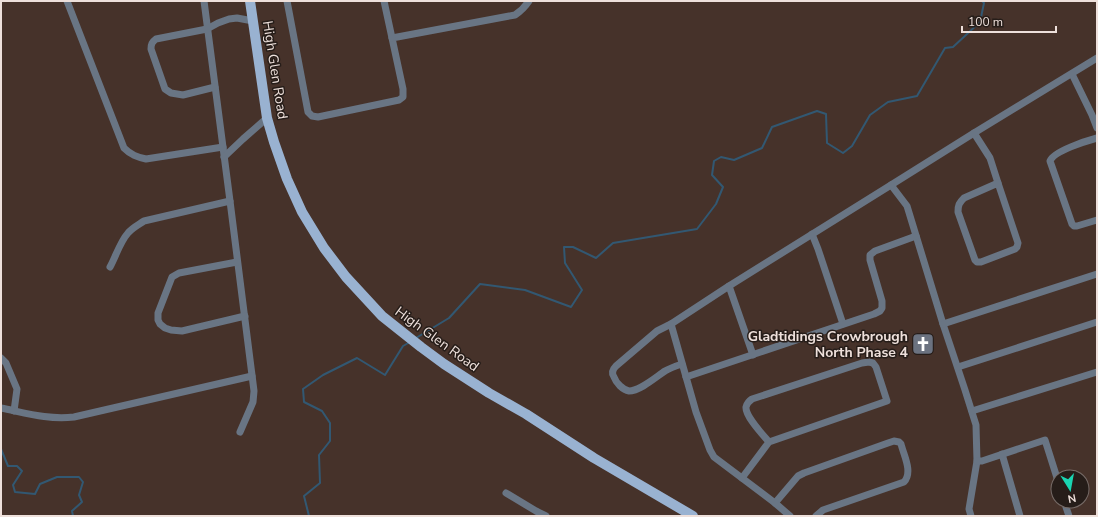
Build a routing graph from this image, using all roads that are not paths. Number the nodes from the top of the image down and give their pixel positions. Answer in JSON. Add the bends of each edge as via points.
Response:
{"nodes":[{"id":1,"x":67,"y":1,"type":"edge"},
{"id":2,"x":204,"y":1,"type":"edge"},
{"id":3,"x":250,"y":1,"type":"edge"},
{"id":4,"x":286,"y":1,"type":"edge"},
{"id":5,"x":384,"y":1,"type":"edge"},
{"id":6,"x":529,"y":1,"type":"edge"},
{"id":7,"x":253,"y":21,"type":"junction"},
{"id":8,"x":207,"y":29,"type":"junction"},
{"id":9,"x":392,"y":38,"type":"junction"},
{"id":10,"x":1097,"y":58,"type":"edge"},
{"id":11,"x":1072,"y":74,"type":"junction"},
{"id":12,"x":215,"y":87,"type":"junction"},
{"id":13,"x":267,"y":118,"type":"junction"},
{"id":14,"x":1097,"y":128,"type":"edge"},
{"id":15,"x":974,"y":133,"type":"junction"},
{"id":16,"x":1097,"y":138,"type":"edge"},
{"id":17,"x":223,"y":147,"type":"junction"},
{"id":18,"x":224,"y":157,"type":"junction"},
{"id":19,"x":998,"y":183,"type":"junction"},
{"id":20,"x":891,"y":186,"type":"junction"},
{"id":21,"x":230,"y":201,"type":"junction"},
{"id":22,"x":1097,"y":220,"type":"edge"},
{"id":23,"x":812,"y":234,"type":"junction"},
{"id":24,"x":916,"y":236,"type":"junction"},
{"id":25,"x":237,"y":262,"type":"junction"},
{"id":26,"x":110,"y":267,"type":"dead end"},
{"id":27,"x":1097,"y":274,"type":"edge"},
{"id":28,"x":729,"y":286,"type":"junction"},
{"id":29,"x":245,"y":316,"type":"junction"},
{"id":30,"x":1097,"y":322,"type":"edge"},
{"id":31,"x":671,"y":324,"type":"junction"},
{"id":32,"x":843,"y":324,"type":"junction"},
{"id":33,"x":943,"y":324,"type":"junction"},
{"id":34,"x":753,"y":355,"type":"junction"},
{"id":35,"x":1,"y":358,"type":"edge"},
{"id":36,"x":682,"y":364,"type":"junction"},
{"id":37,"x":958,"y":367,"type":"junction"},
{"id":38,"x":1097,"y":372,"type":"edge"},
{"id":39,"x":252,"y":376,"type":"junction"},
{"id":40,"x":686,"y":377,"type":"junction"},
{"id":41,"x":1,"y":408,"type":"edge"},
{"id":42,"x":14,"y":411,"type":"junction"},
{"id":43,"x":972,"y":411,"type":"junction"},
{"id":44,"x":240,"y":432,"type":"dead end"},
{"id":45,"x":769,"y":442,"type":"junction"},
{"id":46,"x":1002,"y":454,"type":"junction"},
{"id":47,"x":977,"y":461,"type":"junction"},
{"id":48,"x":1054,"y":469,"type":"edge"},
{"id":49,"x":742,"y":478,"type":"junction"},
{"id":50,"x":506,"y":493,"type":"dead end"},
{"id":51,"x":775,"y":503,"type":"junction"},
{"id":52,"x":546,"y":516,"type":"edge"},
{"id":53,"x":693,"y":516,"type":"edge"},
{"id":54,"x":790,"y":516,"type":"edge"},
{"id":55,"x":816,"y":516,"type":"edge"},
{"id":56,"x":971,"y":516,"type":"edge"},
{"id":57,"x":1020,"y":516,"type":"edge"}],
"edges":[{"from":1,"to":17,"type":"street","via":[[124,148],[138,158],[146,159]]},
{"from":2,"to":8,"type":"street"},
{"from":3,"to":7,"type":"main road","name":"High Glen Road"},
{"from":4,"to":9,"type":"street","via":[[308,112],[312,116],[318,117],[399,100],[403,97]]},
{"from":5,"to":9,"type":"street"},
{"from":6,"to":9,"type":"street","via":[[515,15]]},
{"from":7,"to":8,"type":"street","via":[[230,19]]},
{"from":7,"to":13,"type":"main road","name":"High Glen Road"},
{"from":8,"to":12,"type":"street"},
{"from":8,"to":12,"type":"street","via":[[156,39],[150,49],[165,89],[171,93],[183,94]]},
{"from":10,"to":11,"type":"street"},
{"from":11,"to":14,"type":"street"},
{"from":11,"to":15,"type":"street"},
{"from":12,"to":17,"type":"street"},
{"from":13,"to":18,"type":"street"},
{"from":13,"to":53,"type":"main road","name":"High Glen Road","via":[[287,179],[302,212],[346,277],[382,316],[444,364],[489,393]]},
{"from":15,"to":19,"type":"street","via":[[990,158]]},
{"from":15,"to":20,"type":"street"},
{"from":16,"to":22,"type":"street","via":[[1072,146],[1050,158],[1050,161],[1072,224],[1077,226]]},
{"from":17,"to":18,"type":"street"},
{"from":18,"to":21,"type":"street"},
{"from":19,"to":19,"type":"street","via":[[1018,243],[1017,247],[977,262],[958,206],[964,198]]},
{"from":20,"to":23,"type":"street"},
{"from":20,"to":24,"type":"street","via":[[907,206]]},
{"from":21,"to":25,"type":"street"},
{"from":21,"to":26,"type":"street","via":[[144,222],[134,227],[123,241]]},
{"from":23,"to":28,"type":"street"},
{"from":23,"to":32,"type":"street"},
{"from":24,"to":32,"type":"street","via":[[872,252],[870,260],[882,308],[874,314]]},
{"from":24,"to":33,"type":"street"},
{"from":25,"to":29,"type":"street"},
{"from":25,"to":29,"type":"street","via":[[179,273],[172,277],[158,313],[158,320],[165,328],[182,331]]},
{"from":27,"to":33,"type":"street"},
{"from":28,"to":31,"type":"street"},
{"from":28,"to":34,"type":"street"},
{"from":29,"to":39,"type":"street"},
{"from":30,"to":37,"type":"street"},
{"from":31,"to":36,"type":"street"},
{"from":31,"to":36,"type":"street","via":[[657,331],[616,366],[612,373],[628,391],[641,387]]},
{"from":32,"to":34,"type":"street"},
{"from":33,"to":37,"type":"street"},
{"from":34,"to":40,"type":"street"},
{"from":35,"to":42,"type":"street","via":[[6,363],[17,389]]},
{"from":36,"to":40,"type":"street"},
{"from":37,"to":43,"type":"street"},
{"from":38,"to":43,"type":"street"},
{"from":39,"to":42,"type":"street","via":[[61,419]]},
{"from":39,"to":44,"type":"street","via":[[254,402]]},
{"from":40,"to":49,"type":"street","via":[[710,450]]},
{"from":41,"to":42,"type":"street"},
{"from":43,"to":47,"type":"street","via":[[976,425]]},
{"from":45,"to":45,"type":"street","via":[[887,401],[876,367],[873,363],[862,363],[752,399],[747,404],[747,413]]},
{"from":45,"to":49,"type":"street"},
{"from":46,"to":47,"type":"street"},
{"from":46,"to":48,"type":"street","via":[[1045,440]]},
{"from":46,"to":57,"type":"street"},
{"from":47,"to":56,"type":"street","via":[[969,509]]},
{"from":49,"to":51,"type":"street"},
{"from":50,"to":52,"type":"street"},
{"from":51,"to":54,"type":"street"},
{"from":51,"to":55,"type":"street","via":[[798,476],[804,473],[888,443],[901,444],[909,474],[904,482],[823,510]]}]}
